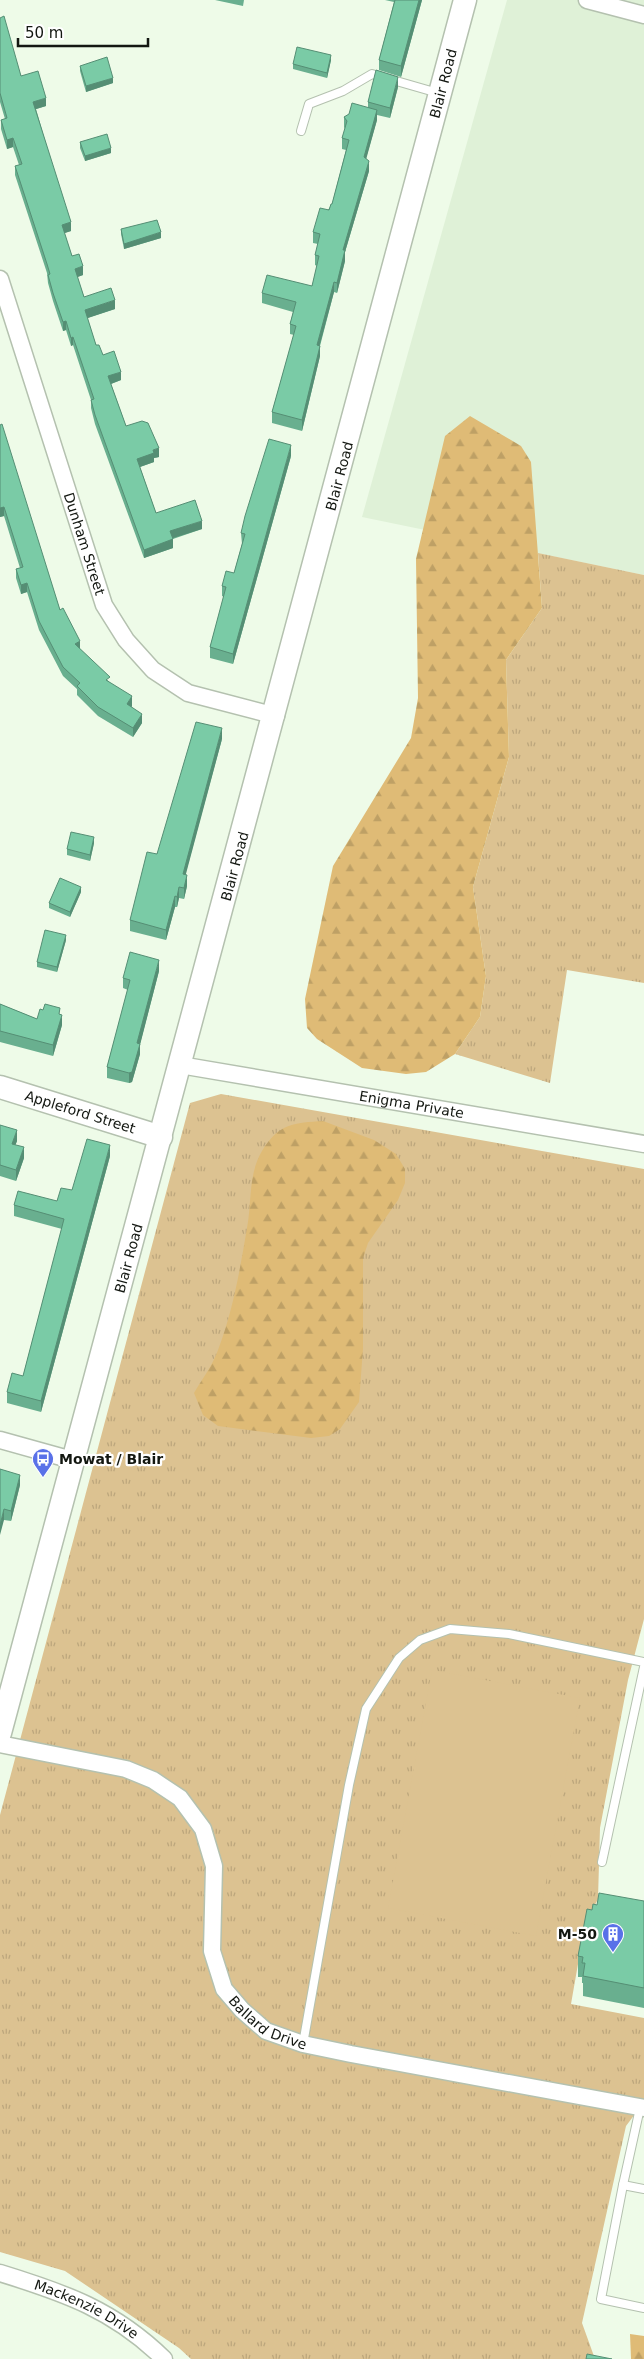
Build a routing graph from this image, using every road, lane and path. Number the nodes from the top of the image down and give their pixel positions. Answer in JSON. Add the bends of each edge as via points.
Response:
{"nodes":[{"id":1,"x":464,"y":0,"type":"edge"},
{"id":2,"x":587,"y":0,"type":"edge"},
{"id":3,"x":644,"y":15,"type":"edge"},
{"id":4,"x":440,"y":93,"type":"junction"},
{"id":5,"x":301,"y":131,"type":"dead end"},
{"id":6,"x":0,"y":279,"type":"edge"},
{"id":7,"x":276,"y":716,"type":"junction"},
{"id":8,"x":180,"y":1065,"type":"junction"},
{"id":9,"x":0,"y":1087,"type":"edge"},
{"id":10,"x":161,"y":1137,"type":"junction"},
{"id":11,"x":644,"y":1144,"type":"edge"},
{"id":12,"x":0,"y":1440,"type":"edge"},
{"id":13,"x":72,"y":1460,"type":"junction"},
{"id":14,"x":644,"y":1662,"type":"edge"},
{"id":15,"x":644,"y":1667,"type":"edge"},
{"id":16,"x":0,"y":1733,"type":"edge"},
{"id":17,"x":0,"y":1744,"type":"edge"},
{"id":18,"x":602,"y":1862,"type":"dead end"},
{"id":19,"x":303,"y":2044,"type":"junction"},
{"id":20,"x":642,"y":2108,"type":"edge"},
{"id":21,"x":623,"y":2185,"type":"junction"},
{"id":22,"x":644,"y":2189,"type":"edge"},
{"id":23,"x":0,"y":2273,"type":"edge"},
{"id":24,"x":644,"y":2308,"type":"edge"},
{"id":25,"x":164,"y":2359,"type":"edge"}],
"edges":[{"from":1,"to":4,"type":"main road","name":"Blair Road"},
{"from":2,"to":3,"type":"street"},
{"from":4,"to":5,"type":"lane","via":[[372,74],[343,91],[308,104]]},
{"from":4,"to":7,"type":"main road","name":"Blair Road"},
{"from":6,"to":7,"type":"street","name":"Dunham Street","via":[[104,605],[126,640],[153,670],[188,693]]},
{"from":7,"to":8,"type":"main road","name":"Blair Road"},
{"from":8,"to":10,"type":"main road","name":"Blair Road"},
{"from":8,"to":11,"type":"street","name":"Enigma Private"},
{"from":9,"to":10,"type":"main road","name":"Appleford Street"},
{"from":10,"to":13,"type":"main road","name":"Blair Road"},
{"from":12,"to":13,"type":"street"},
{"from":13,"to":16,"type":"main road","name":"Blair Road"},
{"from":14,"to":19,"type":"lane","via":[[509,1634],[450,1629],[420,1640],[399,1658],[366,1709],[348,1785]]},
{"from":15,"to":18,"type":"lane"},
{"from":17,"to":19,"type":"street","name":"Ballard Drive","via":[[126,1769],[153,1780],[180,1798],[202,1829],[214,1866],[212,1951],[224,1989],[266,2031]]},
{"from":19,"to":20,"type":"street","name":"Ballard Drive"},
{"from":20,"to":21,"type":"lane"},
{"from":21,"to":22,"type":"lane"},
{"from":21,"to":24,"type":"lane","via":[[601,2299]]},
{"from":23,"to":25,"type":"street","name":"Mackenzie Drive","via":[[54,2289],[109,2315]]}]}
